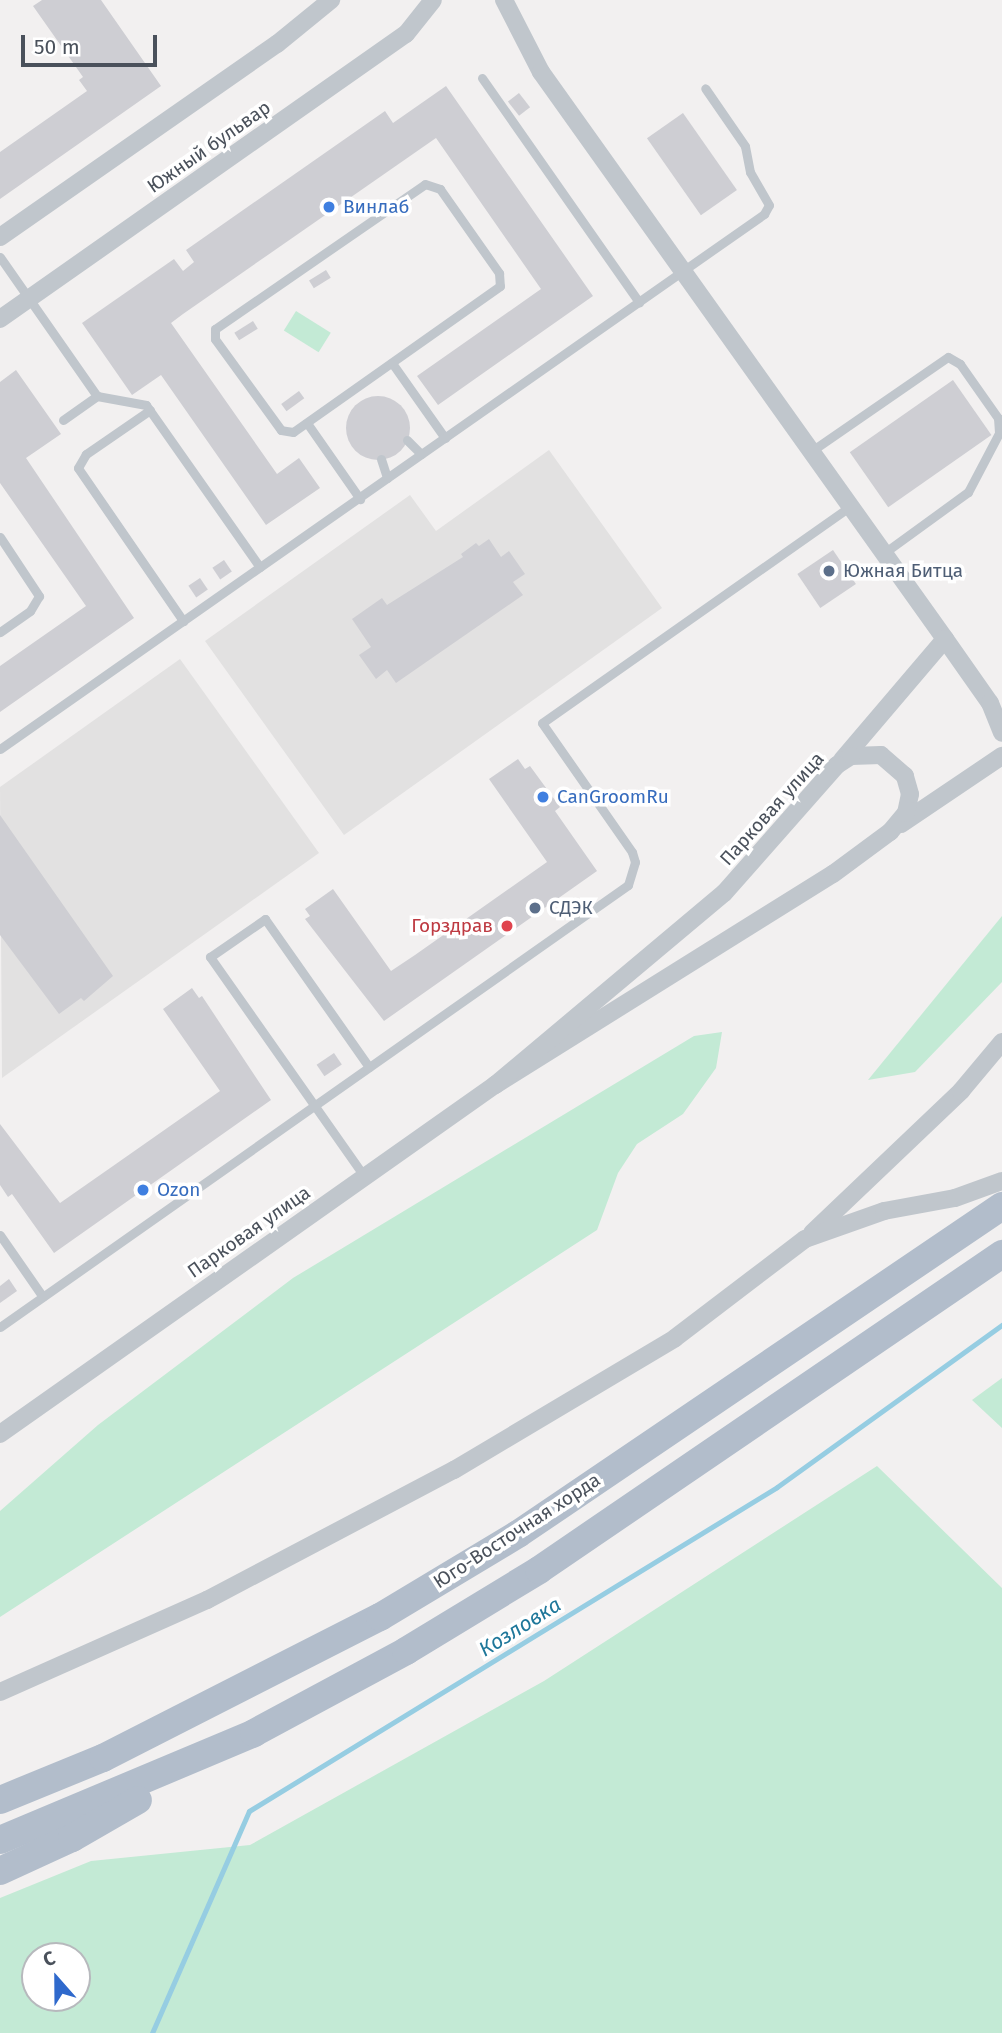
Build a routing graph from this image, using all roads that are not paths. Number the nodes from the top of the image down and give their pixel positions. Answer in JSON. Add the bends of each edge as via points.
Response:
{"nodes":[{"id":1,"x":331,"y":0,"type":"edge"},
{"id":2,"x":433,"y":0,"type":"edge"},
{"id":3,"x":504,"y":0,"type":"edge"},
{"id":4,"x":482,"y":78,"type":"dead end"},
{"id":5,"x":705,"y":88,"type":"dead end"},
{"id":6,"x":0,"y":237,"type":"edge"},
{"id":7,"x":0,"y":257,"type":"edge"},
{"id":8,"x":682,"y":272,"type":"junction"},
{"id":9,"x":29,"y":298,"type":"junction"},
{"id":10,"x":639,"y":302,"type":"junction"},
{"id":11,"x":0,"y":318,"type":"edge"},
{"id":12,"x":392,"y":363,"type":"junction"},
{"id":13,"x":97,"y":396,"type":"junction"},
{"id":14,"x":150,"y":410,"type":"junction"},
{"id":15,"x":63,"y":419,"type":"dead end"},
{"id":16,"x":307,"y":423,"type":"junction"},
{"id":17,"x":445,"y":438,"type":"junction"},
{"id":18,"x":407,"y":440,"type":"dead end"},
{"id":19,"x":813,"y":450,"type":"junction"},
{"id":20,"x":421,"y":454,"type":"junction"},
{"id":21,"x":381,"y":459,"type":"dead end"},
{"id":22,"x":387,"y":478,"type":"junction"},
{"id":23,"x":360,"y":499,"type":"junction"},
{"id":24,"x":851,"y":506,"type":"junction"},
{"id":25,"x":0,"y":537,"type":"edge"},
{"id":26,"x":884,"y":553,"type":"junction"},
{"id":27,"x":260,"y":567,"type":"junction"},
{"id":28,"x":183,"y":621,"type":"junction"},
{"id":29,"x":0,"y":632,"type":"edge"},
{"id":30,"x":944,"y":639,"type":"junction"},
{"id":31,"x":1002,"y":733,"type":"edge"},
{"id":32,"x":0,"y":749,"type":"edge"},
{"id":33,"x":1002,"y":756,"type":"edge"},
{"id":34,"x":837,"y":765,"type":"junction"},
{"id":35,"x":890,"y":832,"type":"junction"},
{"id":36,"x":1002,"y":1042,"type":"edge"},
{"id":37,"x":369,"y":1067,"type":"junction"},
{"id":38,"x":495,"y":1085,"type":"junction"},
{"id":39,"x":314,"y":1105,"type":"junction"},
{"id":40,"x":364,"y":1176,"type":"junction"},
{"id":41,"x":1002,"y":1181,"type":"edge"},
{"id":42,"x":1002,"y":1206,"type":"edge"},
{"id":43,"x":0,"y":1235,"type":"edge"},
{"id":44,"x":805,"y":1239,"type":"junction"},
{"id":45,"x":1002,"y":1254,"type":"edge"},
{"id":46,"x":43,"y":1297,"type":"junction"},
{"id":47,"x":0,"y":1327,"type":"edge"},
{"id":48,"x":28,"y":1414,"type":"junction"},
{"id":49,"x":0,"y":1417,"type":"edge"},
{"id":50,"x":0,"y":1434,"type":"edge"},
{"id":51,"x":0,"y":1692,"type":"edge"},
{"id":52,"x":254,"y":1734,"type":"junction"},
{"id":53,"x":0,"y":1800,"type":"edge"},
{"id":54,"x":0,"y":1840,"type":"edge"},
{"id":55,"x":0,"y":1871,"type":"edge"}],
"edges":[{"from":1,"to":6,"type":"street","via":[[277,44]]},
{"from":2,"to":9,"type":"street","name":"Южный бульвар","via":[[406,34]]},
{"from":3,"to":8,"type":"street","via":[[541,72]]},
{"from":4,"to":10,"type":"lane"},
{"from":5,"to":8,"type":"lane","via":[[745,146],[750,173],[769,205],[764,214]]},
{"from":7,"to":9,"type":"lane"},
{"from":8,"to":10,"type":"lane"},
{"from":8,"to":19,"type":"street"},
{"from":9,"to":11,"type":"street","name":"Южный бульвар"},
{"from":9,"to":13,"type":"lane"},
{"from":10,"to":17,"type":"lane"},
{"from":12,"to":16,"type":"lane"},
{"from":12,"to":16,"type":"lane","via":[[500,286],[499,273],[432,184],[417,187],[215,329],[215,339],[276,426],[293,432]]},
{"from":12,"to":17,"type":"lane"},
{"from":13,"to":14,"type":"lane","via":[[146,405]]},
{"from":13,"to":15,"type":"lane"},
{"from":14,"to":27,"type":"lane"},
{"from":14,"to":28,"type":"lane","via":[[86,454],[78,468]]},
{"from":16,"to":23,"type":"lane"},
{"from":17,"to":20,"type":"lane"},
{"from":18,"to":20,"type":"lane"},
{"from":19,"to":24,"type":"street"},
{"from":19,"to":26,"type":"lane","via":[[948,357],[960,364],[998,418],[999,433],[968,492]]},
{"from":20,"to":22,"type":"lane"},
{"from":21,"to":22,"type":"lane"},
{"from":22,"to":23,"type":"lane"},
{"from":23,"to":27,"type":"lane"},
{"from":24,"to":26,"type":"street"},
{"from":24,"to":37,"type":"lane","via":[[542,723],[632,852],[633,875],[628,885]]},
{"from":25,"to":29,"type":"lane","via":[[39,596],[30,611]]},
{"from":26,"to":30,"type":"street"},
{"from":27,"to":28,"type":"lane"},
{"from":28,"to":32,"type":"lane"},
{"from":30,"to":31,"type":"street","via":[[990,704]]},
{"from":30,"to":34,"type":"street"},
{"from":33,"to":35,"type":"street"},
{"from":34,"to":35,"type":"street","name":"Парковая улица","via":[[851,756],[881,755],[905,776],[910,794],[906,813]]},
{"from":34,"to":38,"type":"street","name":"Парковая улица","via":[[724,893]]},
{"from":35,"to":38,"type":"street","name":"Парковая улица","via":[[746,932]]},
{"from":36,"to":44,"type":"street","via":[[961,1091]]},
{"from":37,"to":39,"type":"lane"},
{"from":37,"to":39,"type":"lane","via":[[265,919],[210,957]]},
{"from":38,"to":40,"type":"street","name":"Парковая улица"},
{"from":39,"to":40,"type":"lane"},
{"from":39,"to":46,"type":"lane"},
{"from":40,"to":48,"type":"street","name":"Парковая улица"},
{"from":41,"to":44,"type":"street","via":[[955,1198],[884,1211]]},
{"from":42,"to":53,"type":"main road","name":"Юго-Восточная хорда","via":[[518,1534],[380,1617],[103,1758]]},
{"from":43,"to":46,"type":"lane"},
{"from":44,"to":51,"type":"street","via":[[675,1338],[488,1450],[207,1600]]},
{"from":45,"to":52,"type":"main road","via":[[539,1570],[406,1651]]},
{"from":46,"to":47,"type":"lane"},
{"from":48,"to":49,"type":"street","name":"Парковая улица"},
{"from":48,"to":50,"type":"street","name":"Парковая улица"},
{"from":52,"to":54,"type":"main road"},
{"from":52,"to":55,"type":"main road","via":[[72,1838]]}]}
